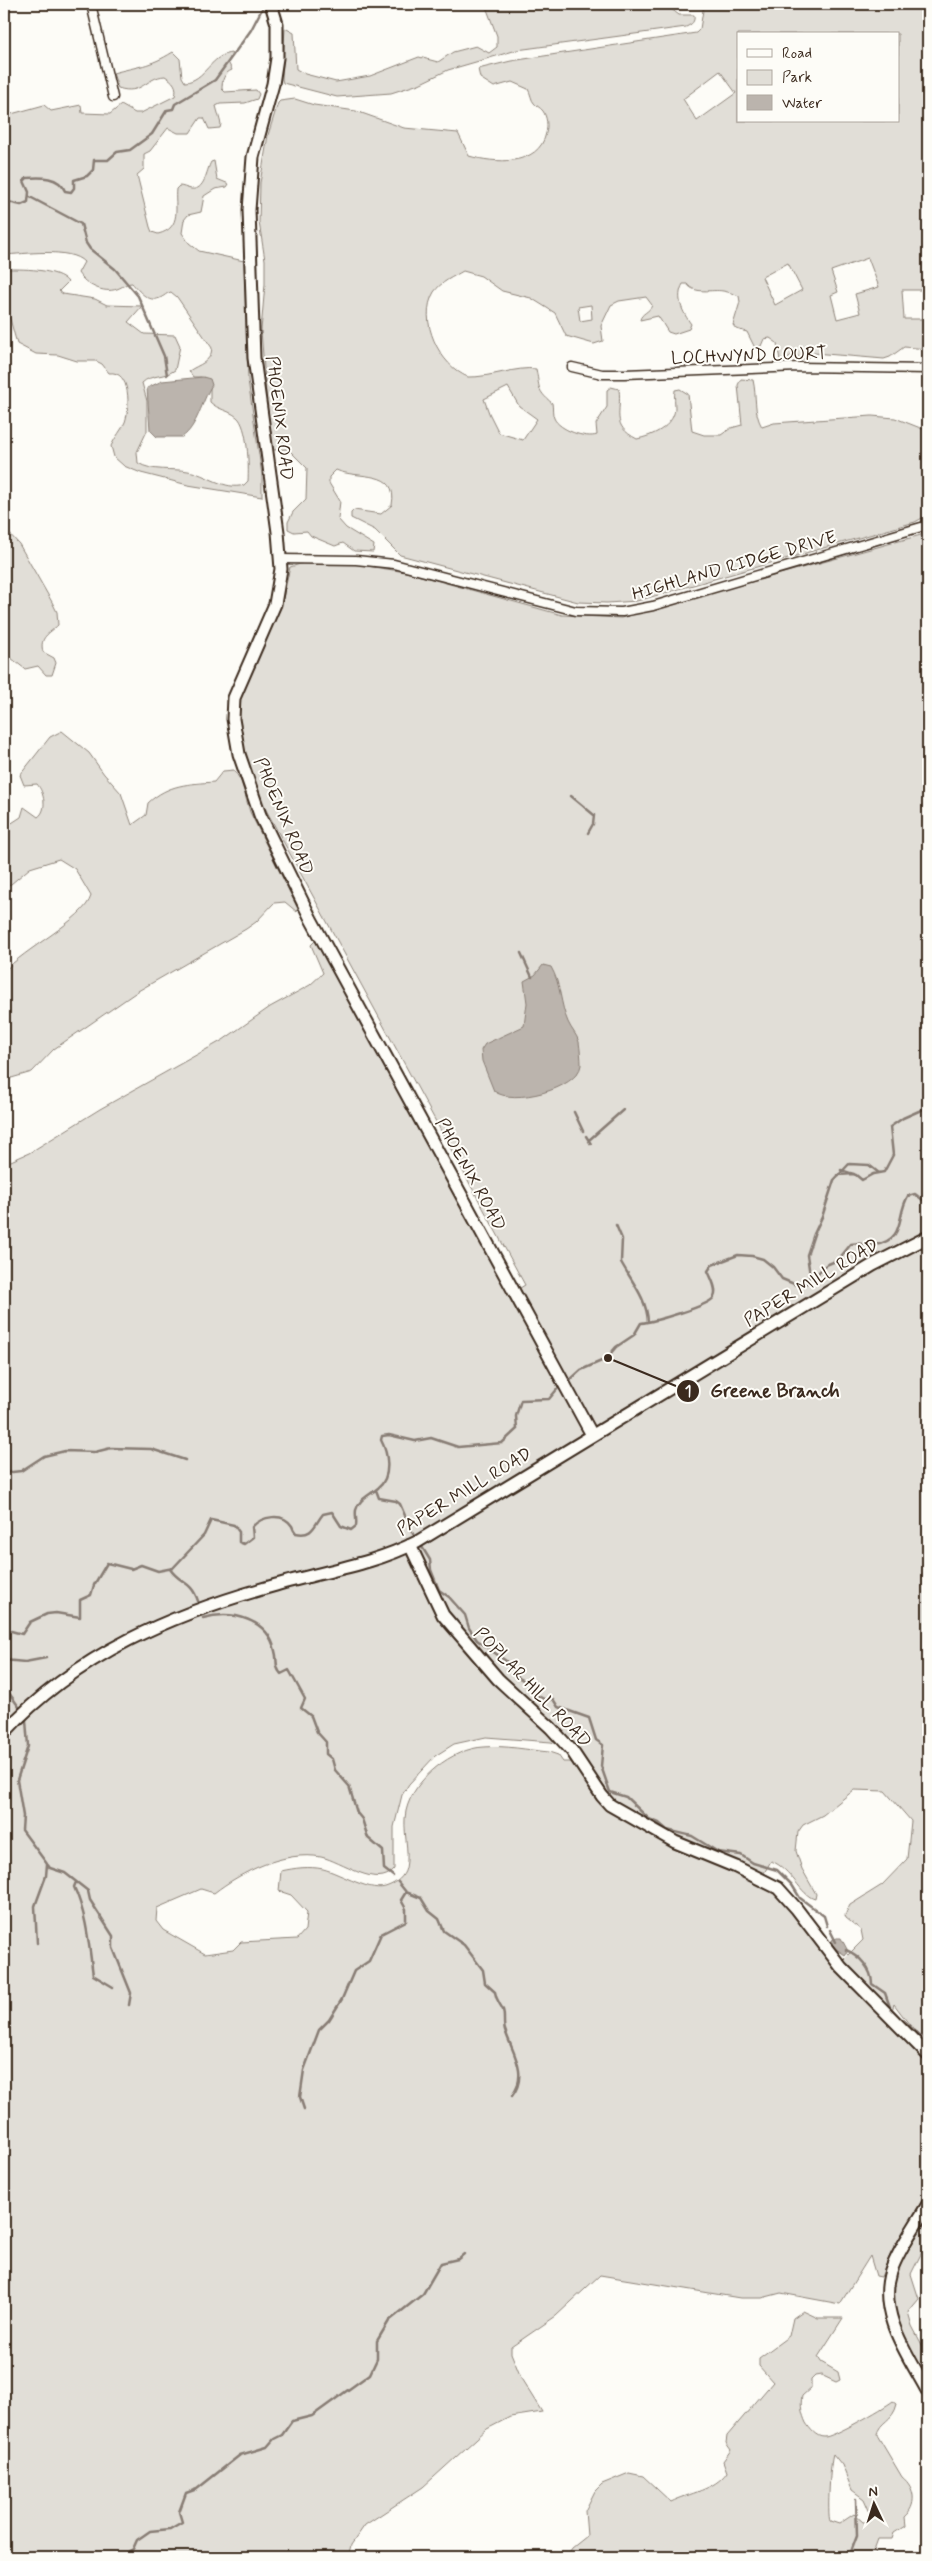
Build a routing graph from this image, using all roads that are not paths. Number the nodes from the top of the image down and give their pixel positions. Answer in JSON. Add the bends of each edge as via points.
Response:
{"nodes":[{"id":1,"x":91,"y":4,"type":"edge"},
{"id":2,"x":271,"y":4,"type":"edge"},
{"id":3,"x":113,"y":97,"type":"dead end"},
{"id":4,"x":572,"y":367,"type":"dead end"},
{"id":5,"x":928,"y":369,"type":"edge"},
{"id":6,"x":928,"y":525,"type":"edge"},
{"id":7,"x":281,"y":559,"type":"junction"},
{"id":8,"x":928,"y":1236,"type":"edge"},
{"id":9,"x":592,"y":1434,"type":"junction"},
{"id":10,"x":410,"y":1545,"type":"junction"},
{"id":11,"x":4,"y":1733,"type":"edge"},
{"id":12,"x":928,"y":2055,"type":"edge"},
{"id":13,"x":928,"y":2204,"type":"edge"},
{"id":14,"x":928,"y":2392,"type":"edge"}],
"edges":[{"from":1,"to":3,"type":"street"},
{"from":2,"to":7,"type":"street","name":"PHOENIX ROAD","via":[[277,24],[277,58],[274,84],[253,157],[249,210],[255,365]]},
{"from":4,"to":5,"type":"street","name":"LOCHWYND COURT","via":[[602,374],[798,367]]},
{"from":6,"to":7,"type":"street","name":"HIGHLAND RIDGE DRIVE","via":[[653,606],[622,612],[576,611],[394,564]]},
{"from":7,"to":9,"type":"street","name":"PHOENIX ROAD","via":[[275,604],[234,698],[234,728],[247,782],[268,833],[316,927]]},
{"from":8,"to":9,"type":"street","name":"PAPER MILL ROAD","via":[[873,1265]]},
{"from":9,"to":10,"type":"street","name":"PAPER MILL ROAD"},
{"from":10,"to":11,"type":"street","name":"PAPER MILL ROAD","via":[[360,1564],[238,1596],[138,1634],[77,1669]]},
{"from":10,"to":12,"type":"street","name":"POPLAR HILL ROAD","via":[[443,1615],[498,1679],[579,1758],[606,1800],[675,1842],[778,1888],[841,1967]]},
{"from":13,"to":14,"type":"street","via":[[891,2269],[887,2290],[894,2328]]}]}
